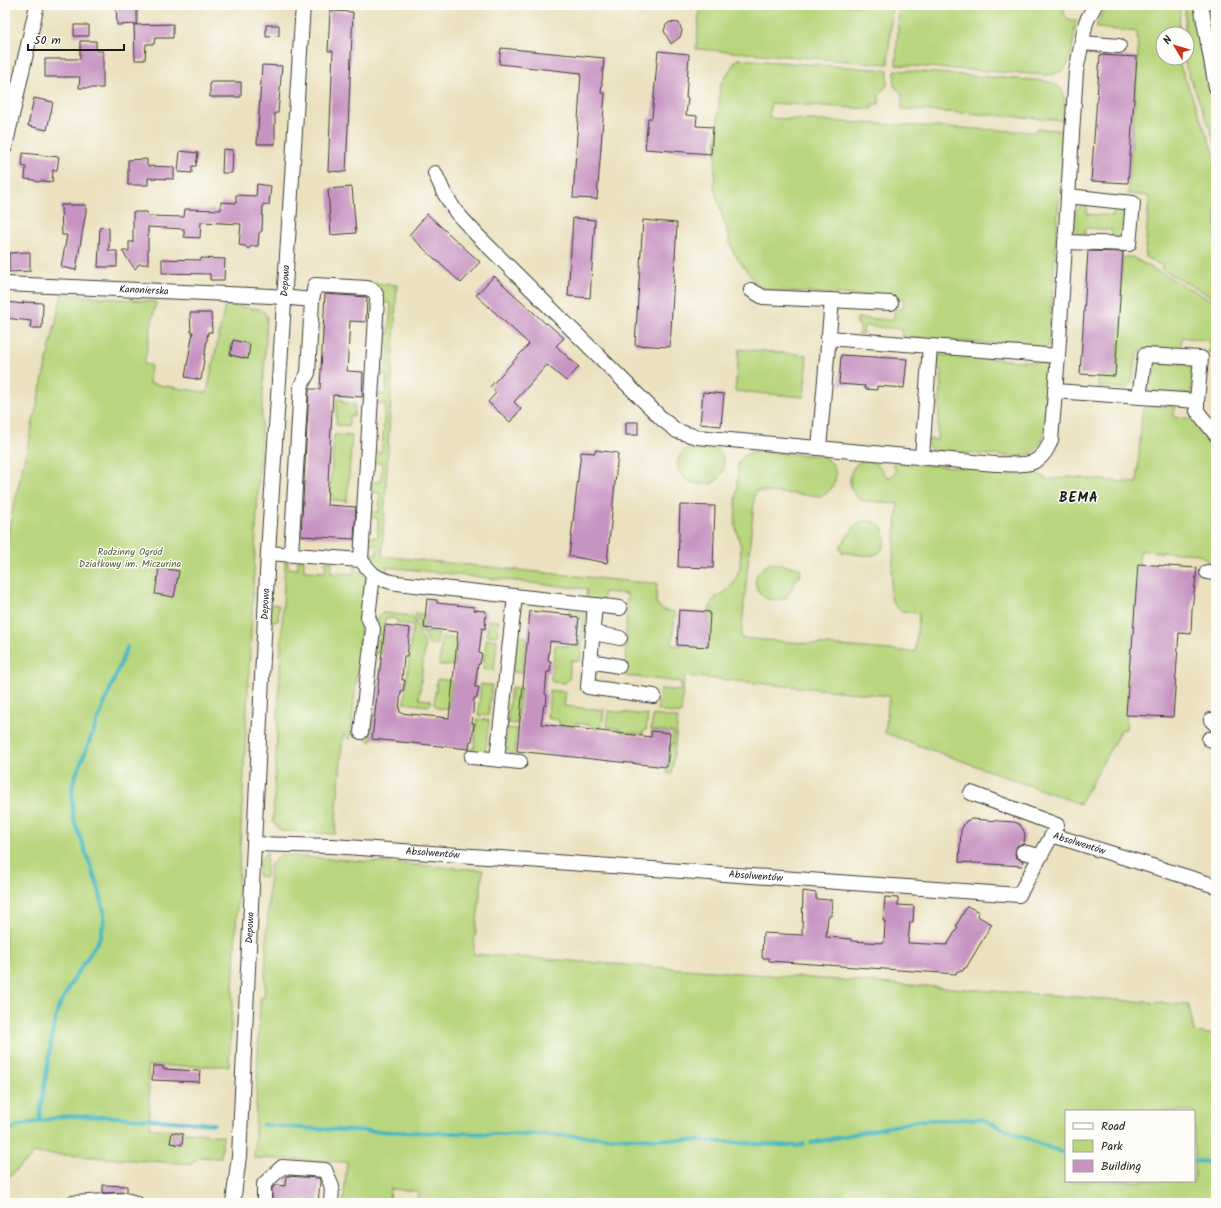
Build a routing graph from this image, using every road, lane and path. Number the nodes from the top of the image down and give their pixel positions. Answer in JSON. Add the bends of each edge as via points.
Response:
{"nodes":[{"id":1,"x":37,"y":5,"type":"edge"},
{"id":2,"x":303,"y":5,"type":"edge"},
{"id":3,"x":1095,"y":5,"type":"edge"},
{"id":4,"x":1201,"y":5,"type":"edge"},
{"id":5,"x":1082,"y":43,"type":"junction"},
{"id":6,"x":1119,"y":46,"type":"dead end"},
{"id":7,"x":1215,"y":79,"type":"edge"},
{"id":8,"x":5,"y":147,"type":"edge"},
{"id":9,"x":436,"y":173,"type":"dead end"},
{"id":10,"x":1068,"y":196,"type":"junction"},
{"id":11,"x":1065,"y":242,"type":"junction"},
{"id":12,"x":5,"y":284,"type":"edge"},
{"id":13,"x":751,"y":290,"type":"dead end"},
{"id":14,"x":283,"y":297,"type":"junction"},
{"id":15,"x":312,"y":300,"type":"junction"},
{"id":16,"x":832,"y":300,"type":"junction"},
{"id":17,"x":891,"y":303,"type":"dead end"},
{"id":18,"x":828,"y":338,"type":"junction"},
{"id":19,"x":930,"y":346,"type":"junction"},
{"id":20,"x":1058,"y":356,"type":"junction"},
{"id":21,"x":1055,"y":391,"type":"junction"},
{"id":22,"x":1139,"y":397,"type":"junction"},
{"id":23,"x":1197,"y":401,"type":"junction"},
{"id":24,"x":1216,"y":434,"type":"edge"},
{"id":25,"x":819,"y":448,"type":"junction"},
{"id":26,"x":922,"y":457,"type":"junction"},
{"id":27,"x":268,"y":553,"type":"junction"},
{"id":28,"x":291,"y":554,"type":"junction"},
{"id":29,"x":361,"y":560,"type":"junction"},
{"id":30,"x":373,"y":575,"type":"junction"},
{"id":31,"x":515,"y":596,"type":"junction"},
{"id":32,"x":595,"y":605,"type":"junction"},
{"id":33,"x":620,"y":608,"type":"dead end"},
{"id":34,"x":593,"y":633,"type":"junction"},
{"id":35,"x":620,"y":638,"type":"dead end"},
{"id":36,"x":590,"y":661,"type":"junction"},
{"id":37,"x":619,"y":666,"type":"dead end"},
{"id":38,"x":654,"y":696,"type":"dead end"},
{"id":39,"x":361,"y":732,"type":"dead end"},
{"id":40,"x":472,"y":757,"type":"dead end"},
{"id":41,"x":497,"y":759,"type":"junction"},
{"id":42,"x":520,"y":762,"type":"dead end"},
{"id":43,"x":971,"y":793,"type":"dead end"},
{"id":44,"x":1057,"y":825,"type":"junction"},
{"id":45,"x":254,"y":844,"type":"junction"},
{"id":46,"x":1023,"y":852,"type":"dead end"},
{"id":47,"x":1040,"y":856,"type":"junction"},
{"id":48,"x":1216,"y":886,"type":"edge"},
{"id":49,"x":70,"y":1203,"type":"edge"},
{"id":50,"x":136,"y":1203,"type":"edge"},
{"id":51,"x":233,"y":1203,"type":"edge"},
{"id":52,"x":264,"y":1203,"type":"edge"},
{"id":53,"x":330,"y":1203,"type":"edge"}],
"edges":[{"from":1,"to":8,"type":"street"},
{"from":2,"to":14,"type":"street","name":"Depowa"},
{"from":3,"to":5,"type":"street","via":[[1086,22]]},
{"from":4,"to":7,"type":"street"},
{"from":5,"to":6,"type":"street"},
{"from":5,"to":10,"type":"street","via":[[1076,71]]},
{"from":9,"to":25,"type":"street","via":[[444,193],[456,212],[477,235],[677,431],[696,437]]},
{"from":10,"to":11,"type":"street"},
{"from":10,"to":11,"type":"street","via":[[1132,203],[1129,244]]},
{"from":11,"to":20,"type":"street"},
{"from":12,"to":14,"type":"street","name":"Kanonierska"},
{"from":13,"to":16,"type":"street","via":[[763,297]]},
{"from":14,"to":15,"type":"street","name":"Kanonierska"},
{"from":14,"to":27,"type":"street","name":"Depowa"},
{"from":15,"to":28,"type":"street","via":[[308,373],[301,386]]},
{"from":15,"to":29,"type":"street","via":[[315,285],[367,288],[377,294]]},
{"from":16,"to":17,"type":"street"},
{"from":16,"to":18,"type":"street"},
{"from":18,"to":19,"type":"street"},
{"from":18,"to":25,"type":"street"},
{"from":19,"to":20,"type":"street"},
{"from":19,"to":26,"type":"street"},
{"from":20,"to":21,"type":"street"},
{"from":21,"to":22,"type":"street"},
{"from":21,"to":26,"type":"street","via":[[1051,440],[1042,457],[1035,461],[1027,464],[995,464]]},
{"from":22,"to":23,"type":"street"},
{"from":22,"to":23,"type":"street","via":[[1145,355],[1201,358]]},
{"from":23,"to":24,"type":"street","via":[[1197,411]]},
{"from":25,"to":26,"type":"street"},
{"from":27,"to":28,"type":"street"},
{"from":27,"to":45,"type":"street","name":"Depowa"},
{"from":28,"to":29,"type":"street"},
{"from":29,"to":30,"type":"street"},
{"from":30,"to":31,"type":"street","via":[[396,583]]},
{"from":30,"to":39,"type":"street","via":[[368,617],[373,629]]},
{"from":31,"to":32,"type":"street"},
{"from":31,"to":41,"type":"street"},
{"from":32,"to":33,"type":"street"},
{"from":32,"to":34,"type":"street"},
{"from":34,"to":35,"type":"street"},
{"from":34,"to":36,"type":"street"},
{"from":36,"to":37,"type":"street"},
{"from":36,"to":38,"type":"street","via":[[588,687]]},
{"from":40,"to":41,"type":"street"},
{"from":41,"to":42,"type":"street"},
{"from":43,"to":44,"type":"street"},
{"from":44,"to":47,"type":"street","name":"Absolwentów"},
{"from":44,"to":48,"type":"street","name":"Absolwentów"},
{"from":45,"to":47,"type":"street","name":"Absolwentów","via":[[332,846],[1019,895]]},
{"from":45,"to":51,"type":"street","name":"Depowa","via":[[239,1156]]},
{"from":46,"to":47,"type":"street"},
{"from":49,"to":50,"type":"street","via":[[125,1200]]},
{"from":52,"to":53,"type":"street","via":[[264,1184],[282,1166],[325,1170],[332,1187]]}]}
